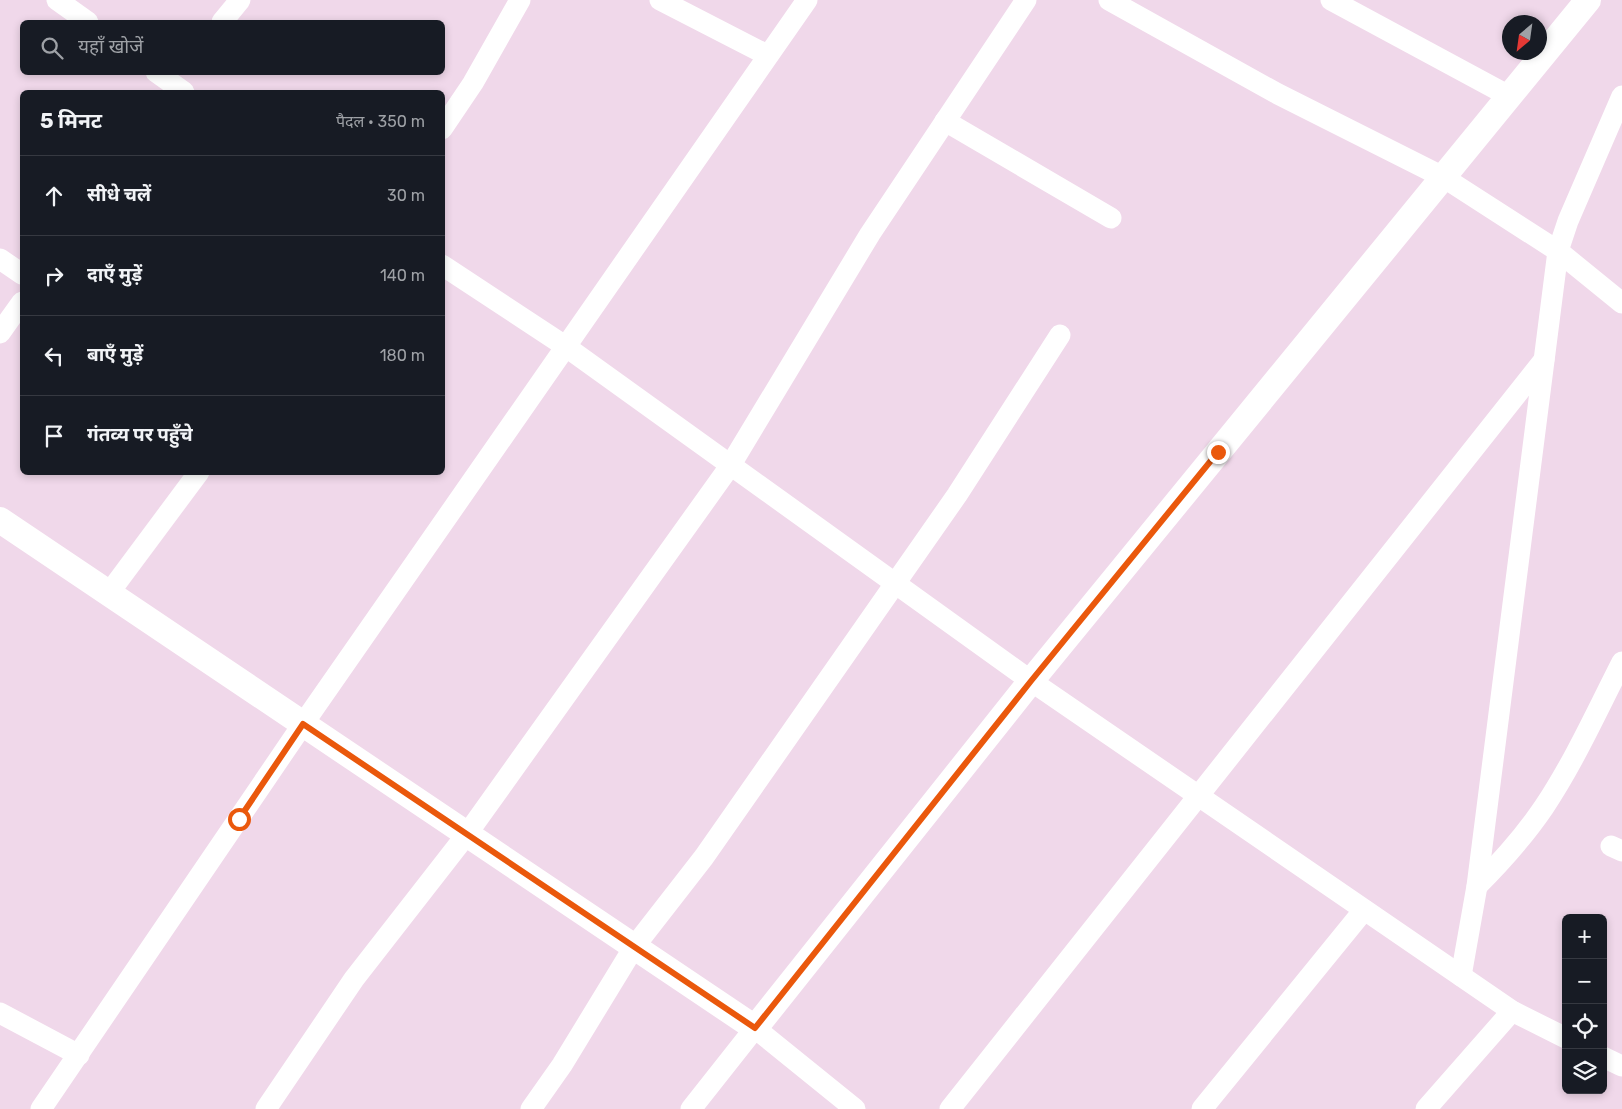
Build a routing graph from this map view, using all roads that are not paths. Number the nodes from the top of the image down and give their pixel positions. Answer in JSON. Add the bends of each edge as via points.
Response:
{"nodes":[{"id":1,"x":57,"y":0,"type":"edge"},
{"id":2,"x":240,"y":0,"type":"edge"},
{"id":3,"x":520,"y":0,"type":"edge"},
{"id":4,"x":660,"y":0,"type":"edge"},
{"id":5,"x":807,"y":0,"type":"edge"},
{"id":6,"x":1026,"y":0,"type":"edge"},
{"id":7,"x":1108,"y":0,"type":"edge"},
{"id":8,"x":1332,"y":0,"type":"edge"},
{"id":9,"x":1588,"y":0,"type":"edge"},
{"id":10,"x":85,"y":20,"type":"edge"},
{"id":11,"x":224,"y":20,"type":"edge"},
{"id":12,"x":767,"y":55,"type":"junction"},
{"id":13,"x":161,"y":75,"type":"edge"},
{"id":14,"x":179,"y":86,"type":"edge"},
{"id":15,"x":1509,"y":96,"type":"junction"},
{"id":16,"x":1622,"y":96,"type":"edge"},
{"id":17,"x":945,"y":121,"type":"junction"},
{"id":18,"x":445,"y":125,"type":"edge"},
{"id":19,"x":1443,"y":177,"type":"junction"},
{"id":20,"x":1110,"y":218,"type":"dead end"},
{"id":21,"x":1558,"y":251,"type":"junction"},
{"id":22,"x":0,"y":259,"type":"edge"},
{"id":23,"x":445,"y":267,"type":"edge"},
{"id":24,"x":20,"y":273,"type":"edge"},
{"id":25,"x":1622,"y":303,"type":"edge"},
{"id":26,"x":20,"y":305,"type":"edge"},
{"id":27,"x":0,"y":333,"type":"edge"},
{"id":28,"x":1060,"y":335,"type":"dead end"},
{"id":29,"x":566,"y":346,"type":"junction"},
{"id":30,"x":1544,"y":360,"type":"junction"},
{"id":31,"x":730,"y":466,"type":"junction"},
{"id":32,"x":197,"y":475,"type":"edge"},
{"id":33,"x":0,"y":520,"type":"edge"},
{"id":34,"x":894,"y":583,"type":"junction"},
{"id":35,"x":109,"y":593,"type":"junction"},
{"id":36,"x":1622,"y":662,"type":"edge"},
{"id":37,"x":1031,"y":681,"type":"junction"},
{"id":38,"x":303,"y":724,"type":"junction"},
{"id":39,"x":1199,"y":796,"type":"junction"},
{"id":40,"x":467,"y":834,"type":"junction"},
{"id":41,"x":1477,"y":886,"type":"junction"},
{"id":42,"x":1364,"y":910,"type":"junction"},
{"id":43,"x":634,"y":947,"type":"junction"},
{"id":44,"x":1461,"y":976,"type":"junction"},
{"id":45,"x":1512,"y":1011,"type":"junction"},
{"id":46,"x":0,"y":1013,"type":"edge"},
{"id":47,"x":755,"y":1028,"type":"junction"},
{"id":48,"x":1562,"y":1036,"type":"edge"},
{"id":49,"x":79,"y":1055,"type":"junction"},
{"id":50,"x":1607,"y":1058,"type":"edge"},
{"id":51,"x":1622,"y":1066,"type":"edge"},
{"id":52,"x":41,"y":1109,"type":"edge"},
{"id":53,"x":266,"y":1109,"type":"edge"},
{"id":54,"x":531,"y":1109,"type":"edge"},
{"id":55,"x":691,"y":1109,"type":"edge"},
{"id":56,"x":855,"y":1109,"type":"edge"},
{"id":57,"x":950,"y":1109,"type":"edge"},
{"id":58,"x":1202,"y":1109,"type":"edge"},
{"id":59,"x":1426,"y":1109,"type":"edge"}],
"edges":[{"from":1,"to":10,"type":"street"},
{"from":2,"to":11,"type":"street"},
{"from":3,"to":18,"type":"street","via":[[473,83]]},
{"from":4,"to":12,"type":"street"},
{"from":5,"to":12,"type":"street"},
{"from":6,"to":17,"type":"street"},
{"from":7,"to":19,"type":"street","via":[[1278,94]]},
{"from":8,"to":15,"type":"street"},
{"from":9,"to":15,"type":"street"},
{"from":12,"to":29,"type":"street"},
{"from":13,"to":14,"type":"street"},
{"from":15,"to":19,"type":"street"},
{"from":16,"to":21,"type":"street"},
{"from":17,"to":20,"type":"street"},
{"from":17,"to":31,"type":"street","via":[[870,234]]},
{"from":19,"to":21,"type":"street"},
{"from":19,"to":37,"type":"street"},
{"from":21,"to":25,"type":"street"},
{"from":21,"to":30,"type":"street"},
{"from":22,"to":24,"type":"street"},
{"from":23,"to":29,"type":"street"},
{"from":26,"to":27,"type":"street"},
{"from":28,"to":34,"type":"street","via":[[957,495]]},
{"from":29,"to":31,"type":"street"},
{"from":29,"to":38,"type":"street"},
{"from":30,"to":39,"type":"street"},
{"from":30,"to":41,"type":"street"},
{"from":31,"to":34,"type":"street"},
{"from":31,"to":40,"type":"street"},
{"from":32,"to":35,"type":"street"},
{"from":33,"to":35,"type":"street"},
{"from":34,"to":37,"type":"street"},
{"from":34,"to":43,"type":"street","via":[[704,857]]},
{"from":35,"to":38,"type":"street"},
{"from":36,"to":41,"type":"street","via":[[1544,807]]},
{"from":37,"to":39,"type":"street"},
{"from":37,"to":47,"type":"street"},
{"from":38,"to":40,"type":"street"},
{"from":38,"to":49,"type":"street"},
{"from":39,"to":42,"type":"street"},
{"from":39,"to":57,"type":"street"},
{"from":40,"to":43,"type":"street"},
{"from":40,"to":53,"type":"street","via":[[354,979]]},
{"from":41,"to":44,"type":"street"},
{"from":42,"to":44,"type":"street"},
{"from":42,"to":58,"type":"street"},
{"from":43,"to":47,"type":"street"},
{"from":43,"to":54,"type":"street","via":[[562,1065]]},
{"from":44,"to":45,"type":"street"},
{"from":45,"to":48,"type":"street"},
{"from":45,"to":59,"type":"street"},
{"from":46,"to":49,"type":"street"},
{"from":47,"to":55,"type":"street"},
{"from":47,"to":56,"type":"street"},
{"from":49,"to":52,"type":"street"},
{"from":50,"to":51,"type":"street"}]}
